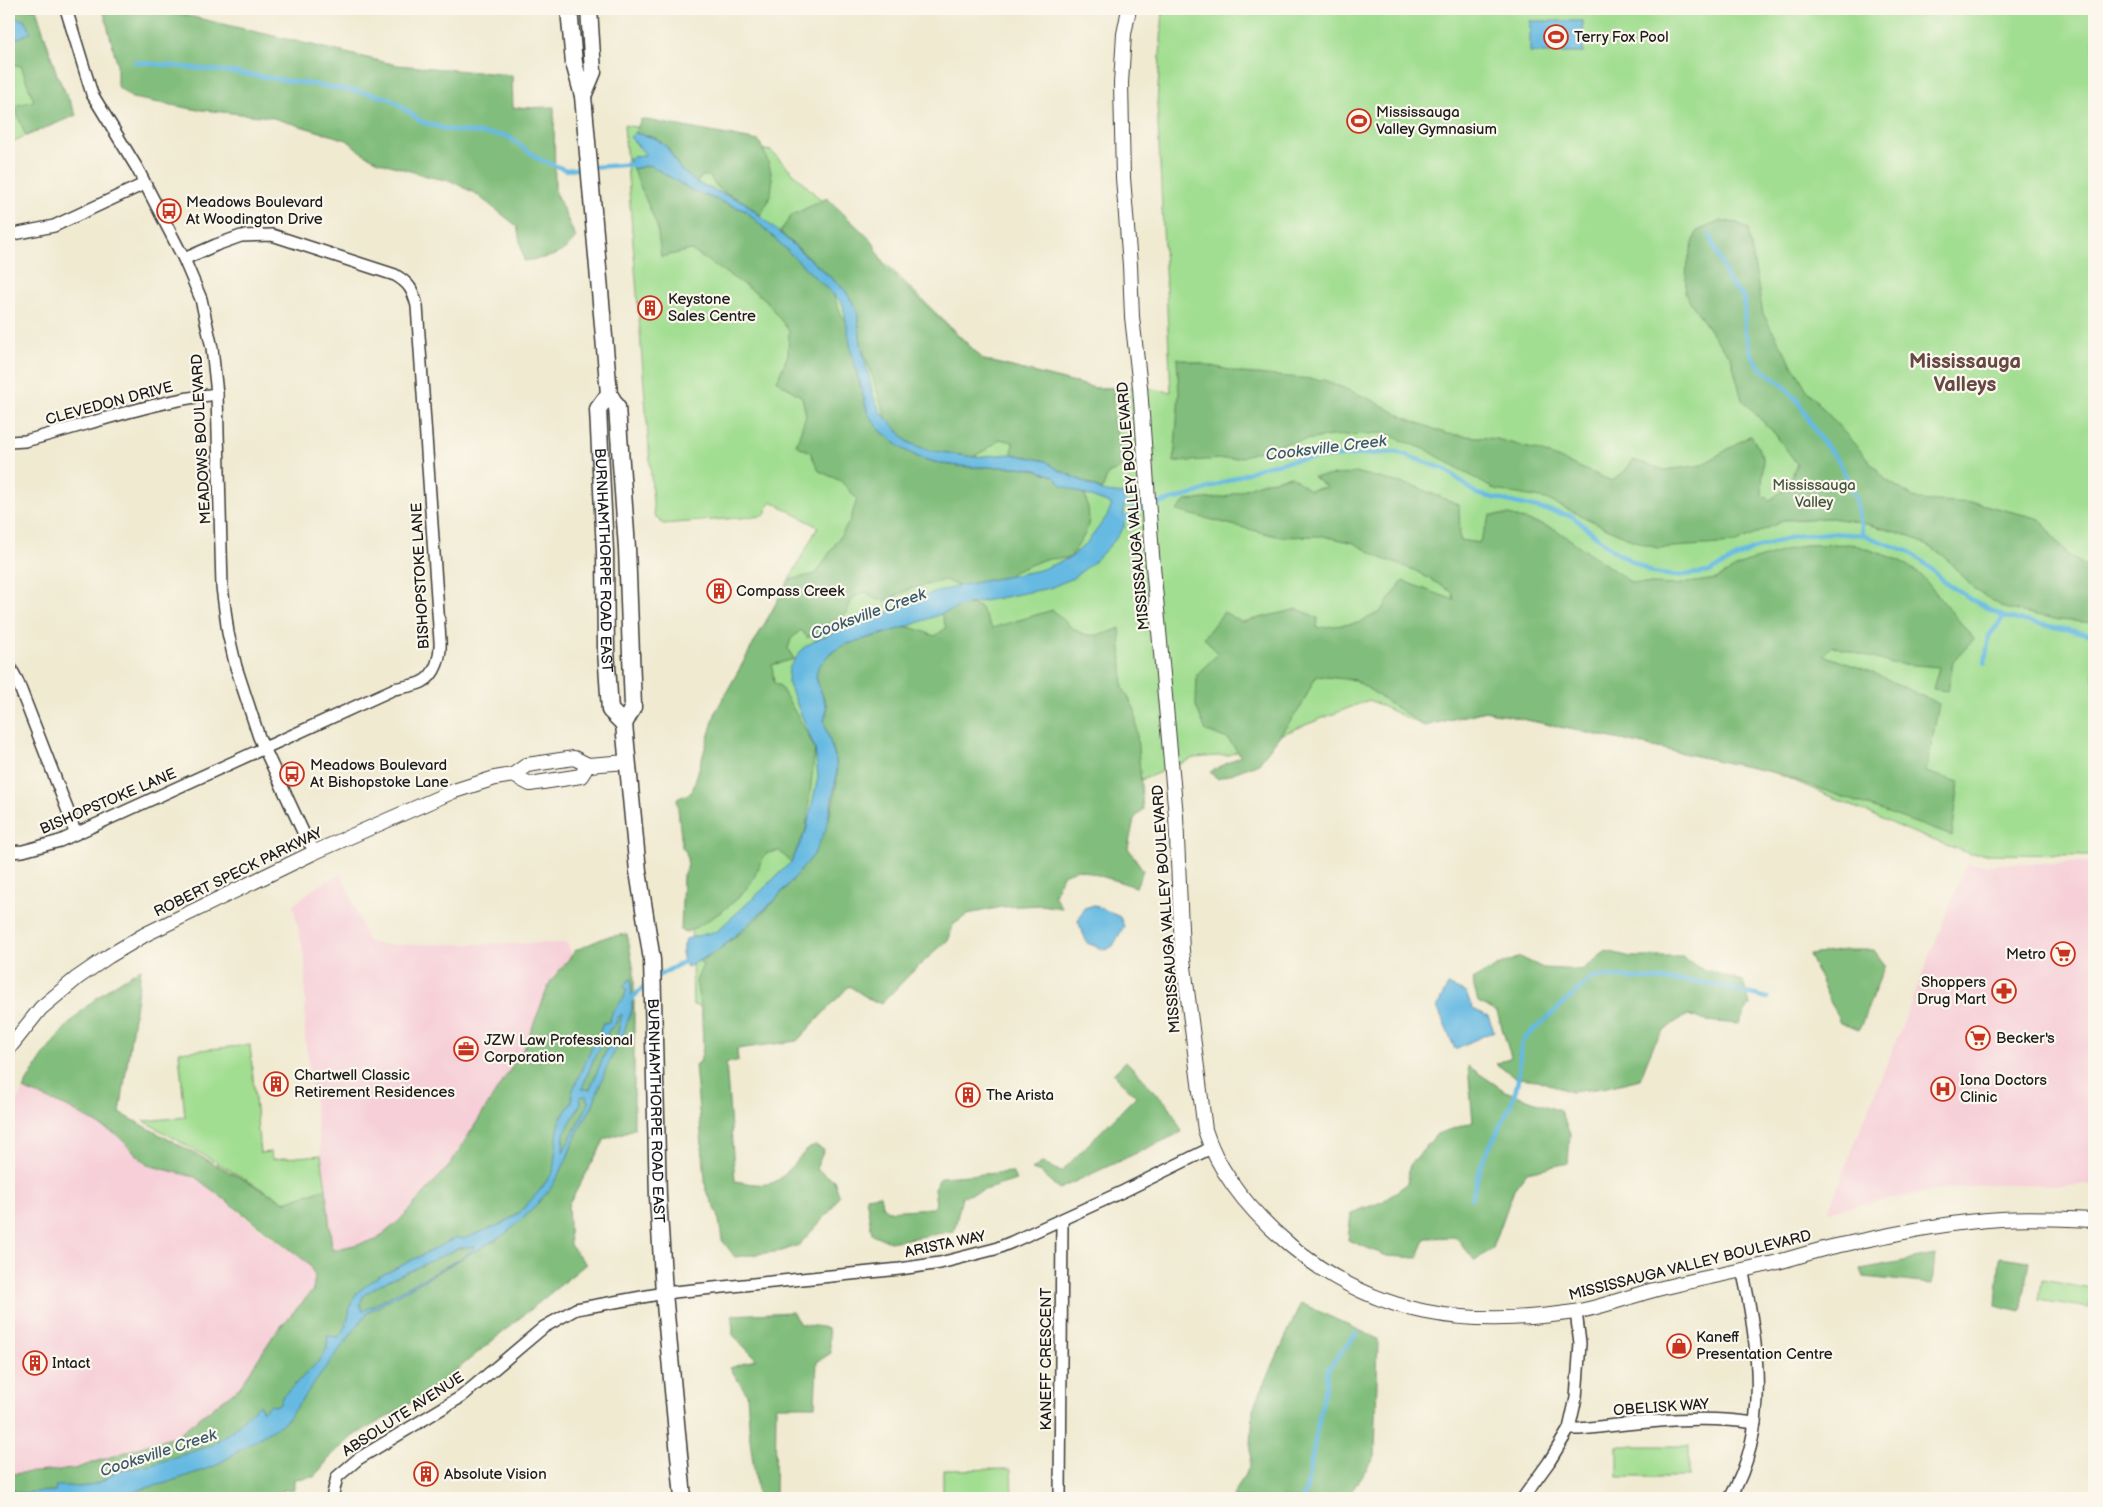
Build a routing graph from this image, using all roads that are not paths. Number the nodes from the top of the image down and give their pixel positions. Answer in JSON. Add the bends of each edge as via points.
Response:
{"nodes":[{"id":1,"x":66,"y":9,"type":"edge"},
{"id":2,"x":569,"y":9,"type":"edge"},
{"id":3,"x":589,"y":9,"type":"edge"},
{"id":4,"x":1128,"y":9,"type":"edge"},
{"id":5,"x":583,"y":96,"type":"junction"},
{"id":6,"x":144,"y":184,"type":"junction"},
{"id":7,"x":9,"y":235,"type":"edge"},
{"id":8,"x":184,"y":259,"type":"junction"},
{"id":9,"x":217,"y":394,"type":"junction"},
{"id":10,"x":608,"y":394,"type":"junction"},
{"id":11,"x":9,"y":442,"type":"edge"},
{"id":12,"x":9,"y":665,"type":"edge"},
{"id":13,"x":624,"y":724,"type":"junction"},
{"id":14,"x":265,"y":748,"type":"junction"},
{"id":15,"x":627,"y":762,"type":"junction"},
{"id":16,"x":588,"y":765,"type":"junction"},
{"id":17,"x":513,"y":776,"type":"junction"},
{"id":18,"x":75,"y":834,"type":"junction"},
{"id":19,"x":9,"y":852,"type":"edge"},
{"id":20,"x":315,"y":852,"type":"junction"},
{"id":21,"x":9,"y":1048,"type":"edge"},
{"id":22,"x":1211,"y":1148,"type":"junction"},
{"id":23,"x":2094,"y":1220,"type":"edge"},
{"id":24,"x":1062,"y":1221,"type":"junction"},
{"id":25,"x":1742,"y":1269,"type":"junction"},
{"id":26,"x":664,"y":1293,"type":"junction"},
{"id":27,"x":1576,"y":1312,"type":"junction"},
{"id":28,"x":1755,"y":1423,"type":"junction"},
{"id":29,"x":1569,"y":1428,"type":"junction"},
{"id":30,"x":332,"y":1498,"type":"edge"},
{"id":31,"x":683,"y":1498,"type":"edge"},
{"id":32,"x":1060,"y":1498,"type":"edge"},
{"id":33,"x":1524,"y":1498,"type":"edge"},
{"id":34,"x":1730,"y":1498,"type":"edge"}],
"edges":[{"from":1,"to":6,"type":"street","name":"MEADOWS BOULEVARD","via":[[92,94]]},
{"from":2,"to":5,"type":"main road","name":"BURNHAMTHORPE ROAD EAST","via":[[574,63]]},
{"from":3,"to":5,"type":"main road","name":"BURNHAMTHORPE ROAD EAST","via":[[593,72]]},
{"from":4,"to":22,"type":"street","name":"MISSISSAUGA VALLEY BOULEVARD","via":[[1121,83],[1132,317],[1175,809],[1182,952],[1196,1074]]},
{"from":5,"to":10,"type":"main road","name":"BURNHAMTHORPE ROAD EAST"},
{"from":6,"to":7,"type":"street","via":[[54,226]]},
{"from":6,"to":8,"type":"street","name":"MEADOWS BOULEVARD"},
{"from":8,"to":9,"type":"street","name":"MEADOWS BOULEVARD","via":[[201,300],[212,348]]},
{"from":8,"to":14,"type":"street","name":"BISHOPSTOKE LANE","via":[[241,236],[272,235],[395,275],[414,291],[417,306],[440,650],[437,666],[422,682],[394,688]]},
{"from":9,"to":11,"type":"street","name":"CLEVEDON DRIVE","via":[[151,406]]},
{"from":9,"to":14,"type":"street","name":"MEADOWS BOULEVARD","via":[[222,587],[227,624],[246,701]]},
{"from":10,"to":13,"type":"main road","name":"BURNHAMTHORPE ROAD EAST","via":[[617,408],[627,548],[633,707]]},
{"from":10,"to":13,"type":"main road","name":"BURNHAMTHORPE ROAD EAST","via":[[598,409],[606,650],[610,710]]},
{"from":12,"to":18,"type":"street"},
{"from":13,"to":15,"type":"main road","name":"BURNHAMTHORPE ROAD EAST"},
{"from":14,"to":18,"type":"street","name":"BISHOPSTOKE LANE"},
{"from":14,"to":20,"type":"street","name":"MEADOWS BOULEVARD"},
{"from":15,"to":16,"type":"street","name":"ROBERT SPECK PARKWAY"},
{"from":15,"to":26,"type":"main road","name":"BURNHAMTHORPE ROAD EAST","via":[[638,871],[652,960],[658,1197]]},
{"from":16,"to":17,"type":"street","name":"ROBERT SPECK PARKWAY","via":[[574,758],[527,765]]},
{"from":16,"to":17,"type":"street","name":"ROBERT SPECK PARKWAY","via":[[581,776],[530,784]]},
{"from":17,"to":20,"type":"street","name":"ROBERT SPECK PARKWAY","via":[[495,778],[454,792]]},
{"from":18,"to":19,"type":"street","name":"BISHOPSTOKE LANE","via":[[60,842]]},
{"from":20,"to":21,"type":"street","name":"ROBERT SPECK PARKWAY","via":[[146,934],[109,956],[41,1008]]},
{"from":22,"to":24,"type":"street","name":"ARISTA WAY"},
{"from":22,"to":27,"type":"street","name":"MISSISSAUGA VALLEY BOULEVARD","via":[[1236,1190],[1270,1228],[1306,1258],[1370,1295],[1429,1314],[1477,1319],[1515,1319]]},
{"from":23,"to":25,"type":"street","name":"MISSISSAUGA VALLEY BOULEVARD","via":[[2003,1218],[1965,1222],[1840,1245]]},
{"from":24,"to":26,"type":"street","name":"ARISTA WAY","via":[[995,1249],[940,1263],[900,1270]]},
{"from":24,"to":32,"type":"street","name":"KANEFF CRESCENT"},
{"from":25,"to":27,"type":"street","name":"MISSISSAUGA VALLEY BOULEVARD"},
{"from":25,"to":28,"type":"street","via":[[1758,1374]]},
{"from":26,"to":30,"type":"street","name":"ABSOLUTE AVENUE","via":[[576,1309],[544,1327],[462,1397],[337,1476]]},
{"from":26,"to":31,"type":"main road","name":"BURNHAMTHORPE ROAD EAST"},
{"from":27,"to":29,"type":"street","via":[[1580,1343],[1576,1398]]},
{"from":28,"to":29,"type":"street","name":"OBELISK WAY","via":[[1720,1418]]},
{"from":28,"to":34,"type":"street","via":[[1753,1443]]},
{"from":29,"to":33,"type":"street"}]}
